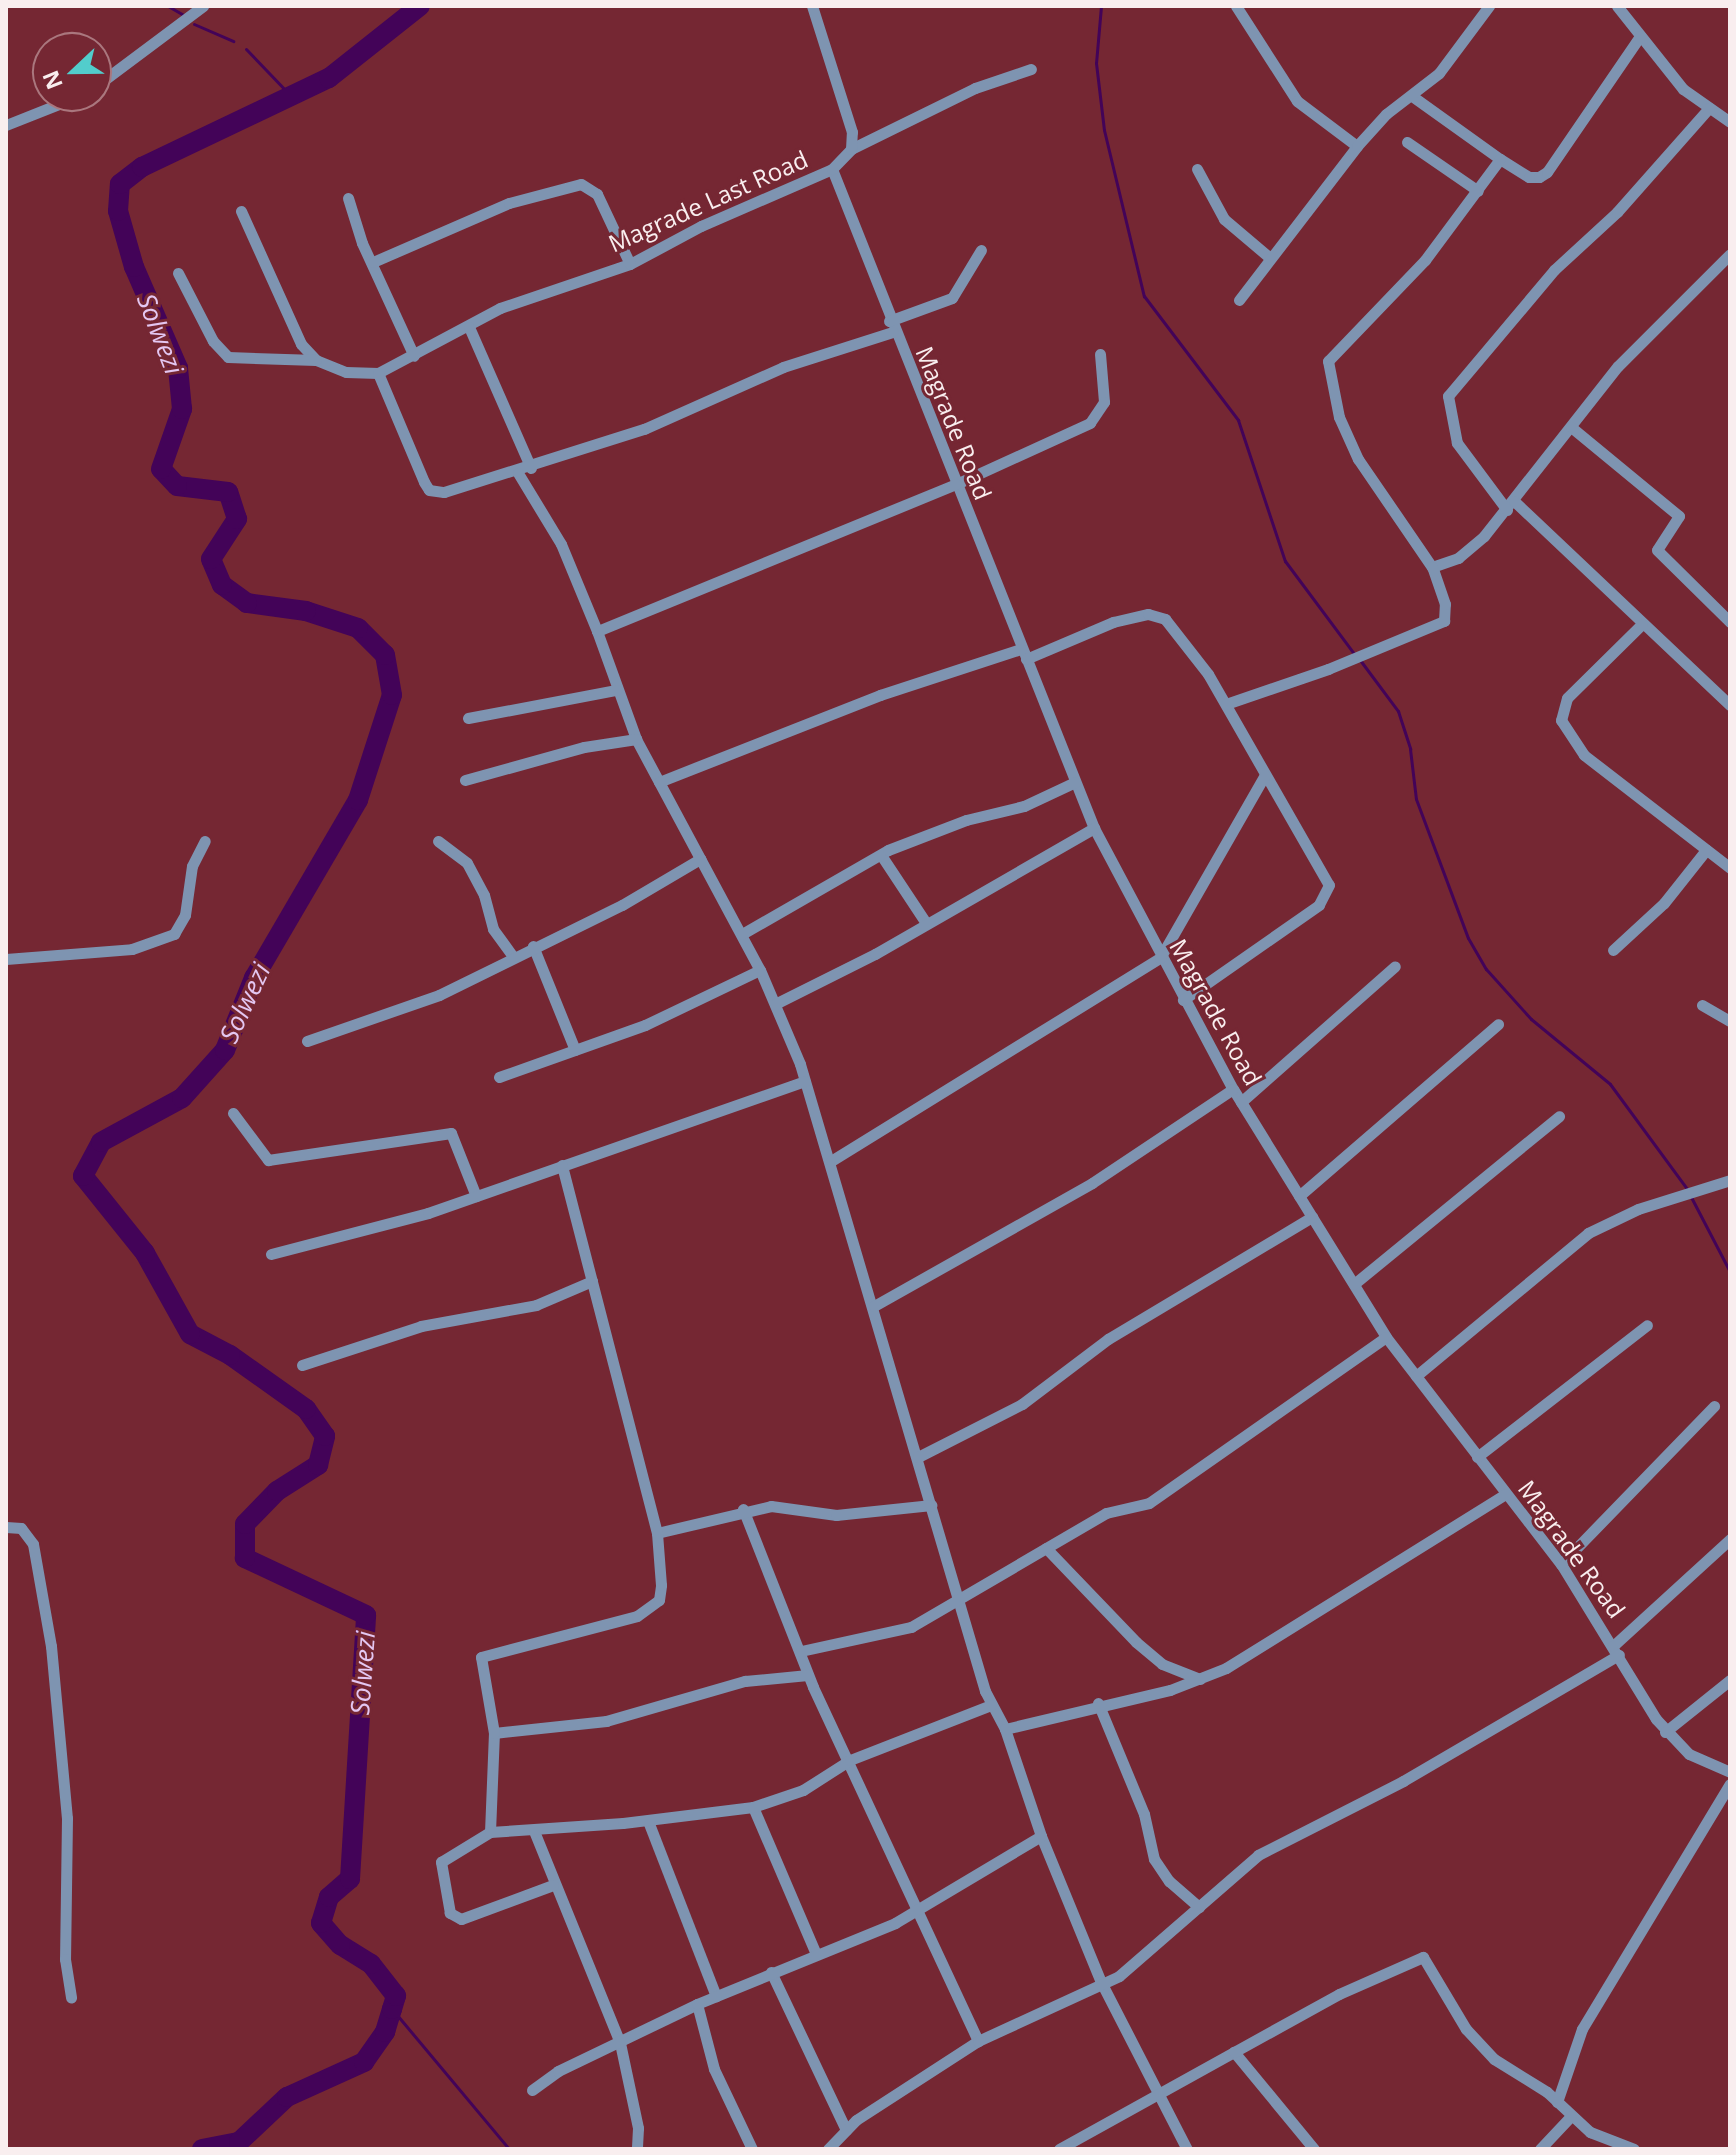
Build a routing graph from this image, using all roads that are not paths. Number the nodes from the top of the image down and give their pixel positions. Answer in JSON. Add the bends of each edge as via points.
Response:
{"nodes":[{"id":1,"x":203,"y":6,"type":"edge"},
{"id":2,"x":812,"y":6,"type":"edge"},
{"id":3,"x":1236,"y":6,"type":"edge"},
{"id":4,"x":1489,"y":6,"type":"edge"},
{"id":5,"x":1617,"y":6,"type":"edge"},
{"id":6,"x":1640,"y":36,"type":"junction"},
{"id":7,"x":1031,"y":69,"type":"dead end"},
{"id":8,"x":112,"y":74,"type":"edge"},
{"id":9,"x":1412,"y":96,"type":"junction"},
{"id":10,"x":1709,"y":108,"type":"junction"},
{"id":11,"x":39,"y":112,"type":"edge"},
{"id":12,"x":1730,"y":122,"type":"edge"},
{"id":13,"x":6,"y":125,"type":"edge"},
{"id":14,"x":1407,"y":142,"type":"dead end"},
{"id":15,"x":1357,"y":146,"type":"junction"},
{"id":16,"x":851,"y":149,"type":"junction"},
{"id":17,"x":1500,"y":159,"type":"junction"},
{"id":18,"x":832,"y":169,"type":"junction"},
{"id":19,"x":1197,"y":169,"type":"dead end"},
{"id":20,"x":1478,"y":191,"type":"junction"},
{"id":21,"x":348,"y":198,"type":"dead end"},
{"id":22,"x":241,"y":211,"type":"dead end"},
{"id":23,"x":981,"y":250,"type":"dead end"},
{"id":24,"x":1730,"y":254,"type":"edge"},
{"id":25,"x":1270,"y":258,"type":"junction"},
{"id":26,"x":373,"y":262,"type":"junction"},
{"id":27,"x":630,"y":264,"type":"junction"},
{"id":28,"x":178,"y":273,"type":"dead end"},
{"id":29,"x":1239,"y":300,"type":"dead end"},
{"id":30,"x":891,"y":326,"type":"junction"},
{"id":31,"x":469,"y":327,"type":"junction"},
{"id":32,"x":1100,"y":354,"type":"dead end"},
{"id":33,"x":414,"y":356,"type":"junction"},
{"id":34,"x":316,"y":360,"type":"junction"},
{"id":35,"x":378,"y":373,"type":"junction"},
{"id":36,"x":1571,"y":427,"type":"junction"},
{"id":37,"x":531,"y":468,"type":"junction"},
{"id":38,"x":518,"y":473,"type":"junction"},
{"id":39,"x":956,"y":484,"type":"junction"},
{"id":40,"x":1510,"y":506,"type":"junction"},
{"id":41,"x":1432,"y":567,"type":"junction"},
{"id":42,"x":1730,"y":622,"type":"edge"},
{"id":43,"x":1642,"y":624,"type":"junction"},
{"id":44,"x":597,"y":631,"type":"junction"},
{"id":45,"x":1023,"y":654,"type":"junction"},
{"id":46,"x":616,"y":690,"type":"junction"},
{"id":47,"x":1226,"y":704,"type":"junction"},
{"id":48,"x":1730,"y":705,"type":"edge"},
{"id":49,"x":468,"y":718,"type":"dead end"},
{"id":50,"x":636,"y":739,"type":"junction"},
{"id":51,"x":1265,"y":775,"type":"junction"},
{"id":52,"x":465,"y":780,"type":"dead end"},
{"id":53,"x":659,"y":782,"type":"junction"},
{"id":54,"x":1075,"y":782,"type":"junction"},
{"id":55,"x":1094,"y":828,"type":"junction"},
{"id":56,"x":205,"y":841,"type":"dead end"},
{"id":57,"x":438,"y":841,"type":"dead end"},
{"id":58,"x":1706,"y":850,"type":"junction"},
{"id":59,"x":881,"y":855,"type":"junction"},
{"id":60,"x":700,"y":859,"type":"junction"},
{"id":61,"x":1730,"y":868,"type":"edge"},
{"id":62,"x":926,"y":923,"type":"junction"},
{"id":63,"x":742,"y":934,"type":"junction"},
{"id":64,"x":533,"y":946,"type":"junction"},
{"id":65,"x":1613,"y":950,"type":"dead end"},
{"id":66,"x":512,"y":955,"type":"junction"},
{"id":67,"x":1160,"y":958,"type":"junction"},
{"id":68,"x":6,"y":959,"type":"edge"},
{"id":69,"x":1395,"y":966,"type":"dead end"},
{"id":70,"x":760,"y":970,"type":"junction"},
{"id":71,"x":1183,"y":1000,"type":"junction"},
{"id":72,"x":775,"y":1004,"type":"junction"},
{"id":73,"x":1702,"y":1005,"type":"dead end"},
{"id":74,"x":1730,"y":1021,"type":"edge"},
{"id":75,"x":1498,"y":1024,"type":"dead end"},
{"id":76,"x":307,"y":1041,"type":"dead end"},
{"id":77,"x":575,"y":1050,"type":"junction"},
{"id":78,"x":499,"y":1077,"type":"dead end"},
{"id":79,"x":805,"y":1081,"type":"junction"},
{"id":80,"x":1233,"y":1089,"type":"junction"},
{"id":81,"x":1241,"y":1102,"type":"junction"},
{"id":82,"x":233,"y":1113,"type":"dead end"},
{"id":83,"x":1559,"y":1116,"type":"dead end"},
{"id":84,"x":831,"y":1161,"type":"junction"},
{"id":85,"x":562,"y":1165,"type":"junction"},
{"id":86,"x":1730,"y":1180,"type":"edge"},
{"id":87,"x":476,"y":1196,"type":"junction"},
{"id":88,"x":1299,"y":1196,"type":"junction"},
{"id":89,"x":1312,"y":1217,"type":"junction"},
{"id":90,"x":271,"y":1254,"type":"dead end"},
{"id":91,"x":592,"y":1281,"type":"junction"},
{"id":92,"x":1354,"y":1284,"type":"junction"},
{"id":93,"x":874,"y":1306,"type":"junction"},
{"id":94,"x":1647,"y":1325,"type":"dead end"},
{"id":95,"x":1386,"y":1337,"type":"junction"},
{"id":96,"x":302,"y":1365,"type":"dead end"},
{"id":97,"x":1416,"y":1376,"type":"junction"},
{"id":98,"x":1714,"y":1406,"type":"dead end"},
{"id":99,"x":918,"y":1457,"type":"junction"},
{"id":100,"x":1477,"y":1457,"type":"junction"},
{"id":101,"x":1505,"y":1494,"type":"junction"},
{"id":102,"x":931,"y":1505,"type":"junction"},
{"id":103,"x":743,"y":1509,"type":"junction"},
{"id":104,"x":6,"y":1527,"type":"edge"},
{"id":105,"x":657,"y":1533,"type":"junction"},
{"id":106,"x":1730,"y":1539,"type":"edge"},
{"id":107,"x":1046,"y":1548,"type":"junction"},
{"id":108,"x":1561,"y":1564,"type":"junction"},
{"id":109,"x":958,"y":1602,"type":"junction"},
{"id":110,"x":1616,"y":1650,"type":"junction"},
{"id":111,"x":801,"y":1651,"type":"junction"},
{"id":112,"x":808,"y":1675,"type":"junction"},
{"id":113,"x":1200,"y":1679,"type":"junction"},
{"id":114,"x":1730,"y":1680,"type":"edge"},
{"id":115,"x":1098,"y":1703,"type":"junction"},
{"id":116,"x":991,"y":1705,"type":"junction"},
{"id":117,"x":1005,"y":1729,"type":"junction"},
{"id":118,"x":1665,"y":1732,"type":"junction"},
{"id":119,"x":494,"y":1733,"type":"junction"},
{"id":120,"x":850,"y":1760,"type":"junction"},
{"id":121,"x":1730,"y":1772,"type":"edge"},
{"id":122,"x":1730,"y":1784,"type":"edge"},
{"id":123,"x":753,"y":1807,"type":"junction"},
{"id":124,"x":648,"y":1821,"type":"junction"},
{"id":125,"x":534,"y":1831,"type":"junction"},
{"id":126,"x":490,"y":1832,"type":"junction"},
{"id":127,"x":1041,"y":1836,"type":"junction"},
{"id":128,"x":553,"y":1885,"type":"junction"},
{"id":129,"x":919,"y":1907,"type":"junction"},
{"id":130,"x":1199,"y":1907,"type":"junction"},
{"id":131,"x":816,"y":1954,"type":"junction"},
{"id":132,"x":771,"y":1972,"type":"junction"},
{"id":133,"x":1101,"y":1982,"type":"junction"},
{"id":134,"x":716,"y":1996,"type":"junction"},
{"id":135,"x":71,"y":1998,"type":"dead end"},
{"id":136,"x":697,"y":2004,"type":"junction"},
{"id":137,"x":978,"y":2041,"type":"junction"},
{"id":138,"x":620,"y":2043,"type":"junction"},
{"id":139,"x":1234,"y":2052,"type":"junction"},
{"id":140,"x":532,"y":2090,"type":"dead end"},
{"id":141,"x":1157,"y":2097,"type":"junction"},
{"id":142,"x":1557,"y":2102,"type":"junction"},
{"id":143,"x":1571,"y":2116,"type":"junction"},
{"id":144,"x":846,"y":2130,"type":"junction"},
{"id":145,"x":832,"y":2148,"type":"edge"},
{"id":146,"x":1312,"y":2148,"type":"edge"},
{"id":147,"x":637,"y":2149,"type":"edge"},
{"id":148,"x":752,"y":2149,"type":"edge"},
{"id":149,"x":1059,"y":2149,"type":"edge"},
{"id":150,"x":1187,"y":2149,"type":"edge"},
{"id":151,"x":1540,"y":2149,"type":"edge"},
{"id":152,"x":1634,"y":2149,"type":"edge"}],
"edges":[{"from":1,"to":8,"type":"street"},
{"from":2,"to":16,"type":"street","via":[[852,132]]},
{"from":3,"to":15,"type":"street","via":[[1297,101]]},
{"from":4,"to":9,"type":"street","via":[[1439,73]]},
{"from":5,"to":6,"type":"street"},
{"from":6,"to":10,"type":"street","via":[[1683,89]]},
{"from":6,"to":17,"type":"street","via":[[1547,172],[1529,177]]},
{"from":7,"to":16,"type":"street","via":[[975,88]]},
{"from":9,"to":15,"type":"street"},
{"from":9,"to":17,"type":"street"},
{"from":10,"to":12,"type":"street"},
{"from":10,"to":40,"type":"street","via":[[1617,212],[1554,270],[1448,396],[1457,443]]},
{"from":11,"to":13,"type":"street"},
{"from":14,"to":20,"type":"street"},
{"from":15,"to":25,"type":"street"},
{"from":16,"to":18,"type":"street"},
{"from":17,"to":20,"type":"street"},
{"from":18,"to":27,"type":"street","name":"Magrade Last Road","via":[[701,226]]},
{"from":18,"to":30,"type":"street","name":"Magrade Road"},
{"from":19,"to":25,"type":"street","via":[[1224,219]]},
{"from":20,"to":41,"type":"street","via":[[1425,260],[1328,361],[1339,417],[1358,459]]},
{"from":21,"to":26,"type":"street"},
{"from":22,"to":34,"type":"street","via":[[291,328]]},
{"from":23,"to":30,"type":"street","via":[[952,298]]},
{"from":24,"to":36,"type":"street","via":[[1618,366]]},
{"from":25,"to":29,"type":"street"},
{"from":26,"to":27,"type":"street","via":[[509,203],[581,184],[597,194]]},
{"from":26,"to":33,"type":"street"},
{"from":27,"to":31,"type":"street","name":"Magrade Last Road","via":[[560,284]]},
{"from":28,"to":34,"type":"street","via":[[213,341],[228,357]]},
{"from":30,"to":37,"type":"street","via":[[644,429]]},
{"from":30,"to":39,"type":"street","name":"Magrade Road"},
{"from":31,"to":33,"type":"street","name":"Magrade Last Road"},
{"from":31,"to":37,"type":"street"},
{"from":32,"to":39,"type":"street","via":[[1104,402],[1090,423]]},
{"from":33,"to":35,"type":"street","name":"Magrade Last Road"},
{"from":34,"to":35,"type":"street","via":[[346,372]]},
{"from":35,"to":38,"type":"street","via":[[429,490],[444,492]]},
{"from":36,"to":40,"type":"street"},
{"from":36,"to":42,"type":"street","via":[[1679,516],[1657,550]]},
{"from":37,"to":38,"type":"street"},
{"from":38,"to":44,"type":"street","via":[[561,544]]},
{"from":39,"to":44,"type":"street"},
{"from":39,"to":45,"type":"street","name":"Magrade Road"},
{"from":40,"to":41,"type":"street","via":[[1458,558]]},
{"from":40,"to":43,"type":"street"},
{"from":41,"to":47,"type":"street","via":[[1447,613],[1444,621]]},
{"from":43,"to":48,"type":"street"},
{"from":43,"to":58,"type":"street","via":[[1567,698],[1561,720],[1584,755]]},
{"from":44,"to":46,"type":"street"},
{"from":45,"to":47,"type":"street","via":[[1113,622],[1157,615],[1171,625]]},
{"from":45,"to":53,"type":"street","via":[[880,695]]},
{"from":45,"to":54,"type":"street","name":"Magrade Road"},
{"from":46,"to":49,"type":"street"},
{"from":46,"to":50,"type":"street"},
{"from":47,"to":51,"type":"street"},
{"from":50,"to":52,"type":"street","via":[[584,747]]},
{"from":50,"to":53,"type":"street"},
{"from":51,"to":67,"type":"street"},
{"from":51,"to":71,"type":"street","via":[[1330,891],[1319,905]]},
{"from":53,"to":60,"type":"street"},
{"from":54,"to":55,"type":"street","name":"Magrade Road"},
{"from":54,"to":59,"type":"street","via":[[1024,806],[966,820]]},
{"from":55,"to":62,"type":"street"},
{"from":55,"to":67,"type":"street","name":"Magrade Road"},
{"from":56,"to":68,"type":"street","via":[[192,866],[185,915],[174,934],[132,949]]},
{"from":57,"to":66,"type":"street","via":[[467,863],[484,895],[493,929]]},
{"from":58,"to":61,"type":"street"},
{"from":58,"to":65,"type":"street","via":[[1664,903]]},
{"from":59,"to":62,"type":"street"},
{"from":59,"to":63,"type":"street"},
{"from":60,"to":63,"type":"street"},
{"from":60,"to":64,"type":"street","via":[[622,905]]},
{"from":62,"to":72,"type":"street"},
{"from":63,"to":70,"type":"street"},
{"from":64,"to":66,"type":"street"},
{"from":64,"to":77,"type":"street"},
{"from":66,"to":76,"type":"street","via":[[439,995]]},
{"from":67,"to":71,"type":"street","name":"Magrade Road"},
{"from":67,"to":84,"type":"street"},
{"from":69,"to":81,"type":"street"},
{"from":70,"to":72,"type":"street"},
{"from":70,"to":77,"type":"street","via":[[645,1025]]},
{"from":71,"to":80,"type":"street","name":"Magrade Road"},
{"from":72,"to":79,"type":"street"},
{"from":73,"to":74,"type":"street"},
{"from":75,"to":88,"type":"street"},
{"from":77,"to":78,"type":"street"},
{"from":79,"to":84,"type":"street"},
{"from":79,"to":85,"type":"street"},
{"from":80,"to":81,"type":"street","name":"Magrade Road"},
{"from":80,"to":93,"type":"street","via":[[1092,1183]]},
{"from":81,"to":88,"type":"street","name":"Magrade Road"},
{"from":82,"to":87,"type":"street","via":[[268,1160],[451,1133]]},
{"from":83,"to":92,"type":"street"},
{"from":84,"to":93,"type":"street"},
{"from":85,"to":87,"type":"street"},
{"from":85,"to":91,"type":"street"},
{"from":86,"to":97,"type":"street","via":[[1638,1209],[1588,1233]]},
{"from":87,"to":90,"type":"street","via":[[374,1230]]},
{"from":88,"to":89,"type":"street","name":"Magrade Road"},
{"from":89,"to":92,"type":"street","name":"Magrade Road"},
{"from":89,"to":99,"type":"street","via":[[1108,1339],[1022,1404]]},
{"from":91,"to":96,"type":"street","via":[[536,1305],[421,1326]]},
{"from":91,"to":105,"type":"street"},
{"from":92,"to":95,"type":"street","name":"Magrade Road"},
{"from":93,"to":99,"type":"street"},
{"from":94,"to":100,"type":"street"},
{"from":95,"to":97,"type":"street","name":"Magrade Road"},
{"from":95,"to":107,"type":"street","via":[[1163,1496],[1106,1513]]},
{"from":97,"to":100,"type":"street","name":"Magrade Road"},
{"from":98,"to":108,"type":"street"},
{"from":99,"to":102,"type":"street"},
{"from":100,"to":101,"type":"street","name":"Magrade Road"},
{"from":101,"to":108,"type":"street","name":"Magrade Road"},
{"from":101,"to":113,"type":"street","via":[[1259,1649]]},
{"from":102,"to":103,"type":"street","via":[[836,1515],[771,1506]]},
{"from":102,"to":109,"type":"street"},
{"from":103,"to":105,"type":"street"},
{"from":103,"to":111,"type":"street"},
{"from":104,"to":135,"type":"street","via":[[21,1528],[33,1544],[51,1646],[67,1818],[65,1959]]},
{"from":105,"to":119,"type":"street","via":[[661,1585],[651,1609],[481,1657]]},
{"from":106,"to":110,"type":"street"},
{"from":107,"to":109,"type":"street"},
{"from":107,"to":113,"type":"street","via":[[1136,1642],[1162,1664]]},
{"from":108,"to":110,"type":"street","name":"Magrade Road"},
{"from":109,"to":111,"type":"street","via":[[895,1633]]},
{"from":109,"to":116,"type":"street"},
{"from":110,"to":118,"type":"street","name":"Magrade Road"},
{"from":110,"to":130,"type":"street","via":[[1403,1781],[1258,1855]]},
{"from":111,"to":112,"type":"street"},
{"from":112,"to":119,"type":"street","via":[[745,1681],[606,1721]]},
{"from":112,"to":120,"type":"street"},
{"from":113,"to":115,"type":"street"},
{"from":114,"to":118,"type":"street"},
{"from":115,"to":117,"type":"street"},
{"from":115,"to":130,"type":"street","via":[[1144,1814],[1154,1859],[1169,1881]]},
{"from":116,"to":117,"type":"street"},
{"from":116,"to":120,"type":"street"},
{"from":117,"to":127,"type":"street"},
{"from":118,"to":121,"type":"street","name":"Magrade Road","via":[[1689,1754]]},
{"from":119,"to":126,"type":"street"},
{"from":120,"to":123,"type":"street","via":[[803,1790]]},
{"from":120,"to":129,"type":"street"},
{"from":122,"to":142,"type":"street","via":[[1582,2029]]},
{"from":123,"to":124,"type":"street"},
{"from":123,"to":131,"type":"street"},
{"from":124,"to":125,"type":"street"},
{"from":124,"to":134,"type":"street"},
{"from":125,"to":126,"type":"street"},
{"from":125,"to":128,"type":"street"},
{"from":126,"to":128,"type":"street","via":[[441,1862],[454,1918]]},
{"from":127,"to":129,"type":"street"},
{"from":127,"to":133,"type":"street"},
{"from":128,"to":138,"type":"street"},
{"from":129,"to":131,"type":"street","via":[[886,1928]]},
{"from":129,"to":137,"type":"street"},
{"from":130,"to":133,"type":"street","via":[[1135,1964]]},
{"from":131,"to":132,"type":"street"},
{"from":132,"to":134,"type":"street"},
{"from":132,"to":144,"type":"street"},
{"from":133,"to":137,"type":"street"},
{"from":133,"to":141,"type":"street"},
{"from":134,"to":136,"type":"street"},
{"from":136,"to":138,"type":"street"},
{"from":136,"to":148,"type":"street","via":[[714,2069]]},
{"from":137,"to":144,"type":"street","via":[[905,2085]]},
{"from":138,"to":140,"type":"street"},
{"from":138,"to":147,"type":"street","via":[[638,2128]]},
{"from":139,"to":141,"type":"street"},
{"from":139,"to":142,"type":"street","via":[[1339,1994],[1423,1957],[1479,2045]]},
{"from":139,"to":146,"type":"street"},
{"from":141,"to":149,"type":"street"},
{"from":141,"to":150,"type":"street"},
{"from":142,"to":143,"type":"street"},
{"from":143,"to":151,"type":"street"},
{"from":143,"to":152,"type":"street","via":[[1590,2132]]},
{"from":144,"to":145,"type":"street"}]}
